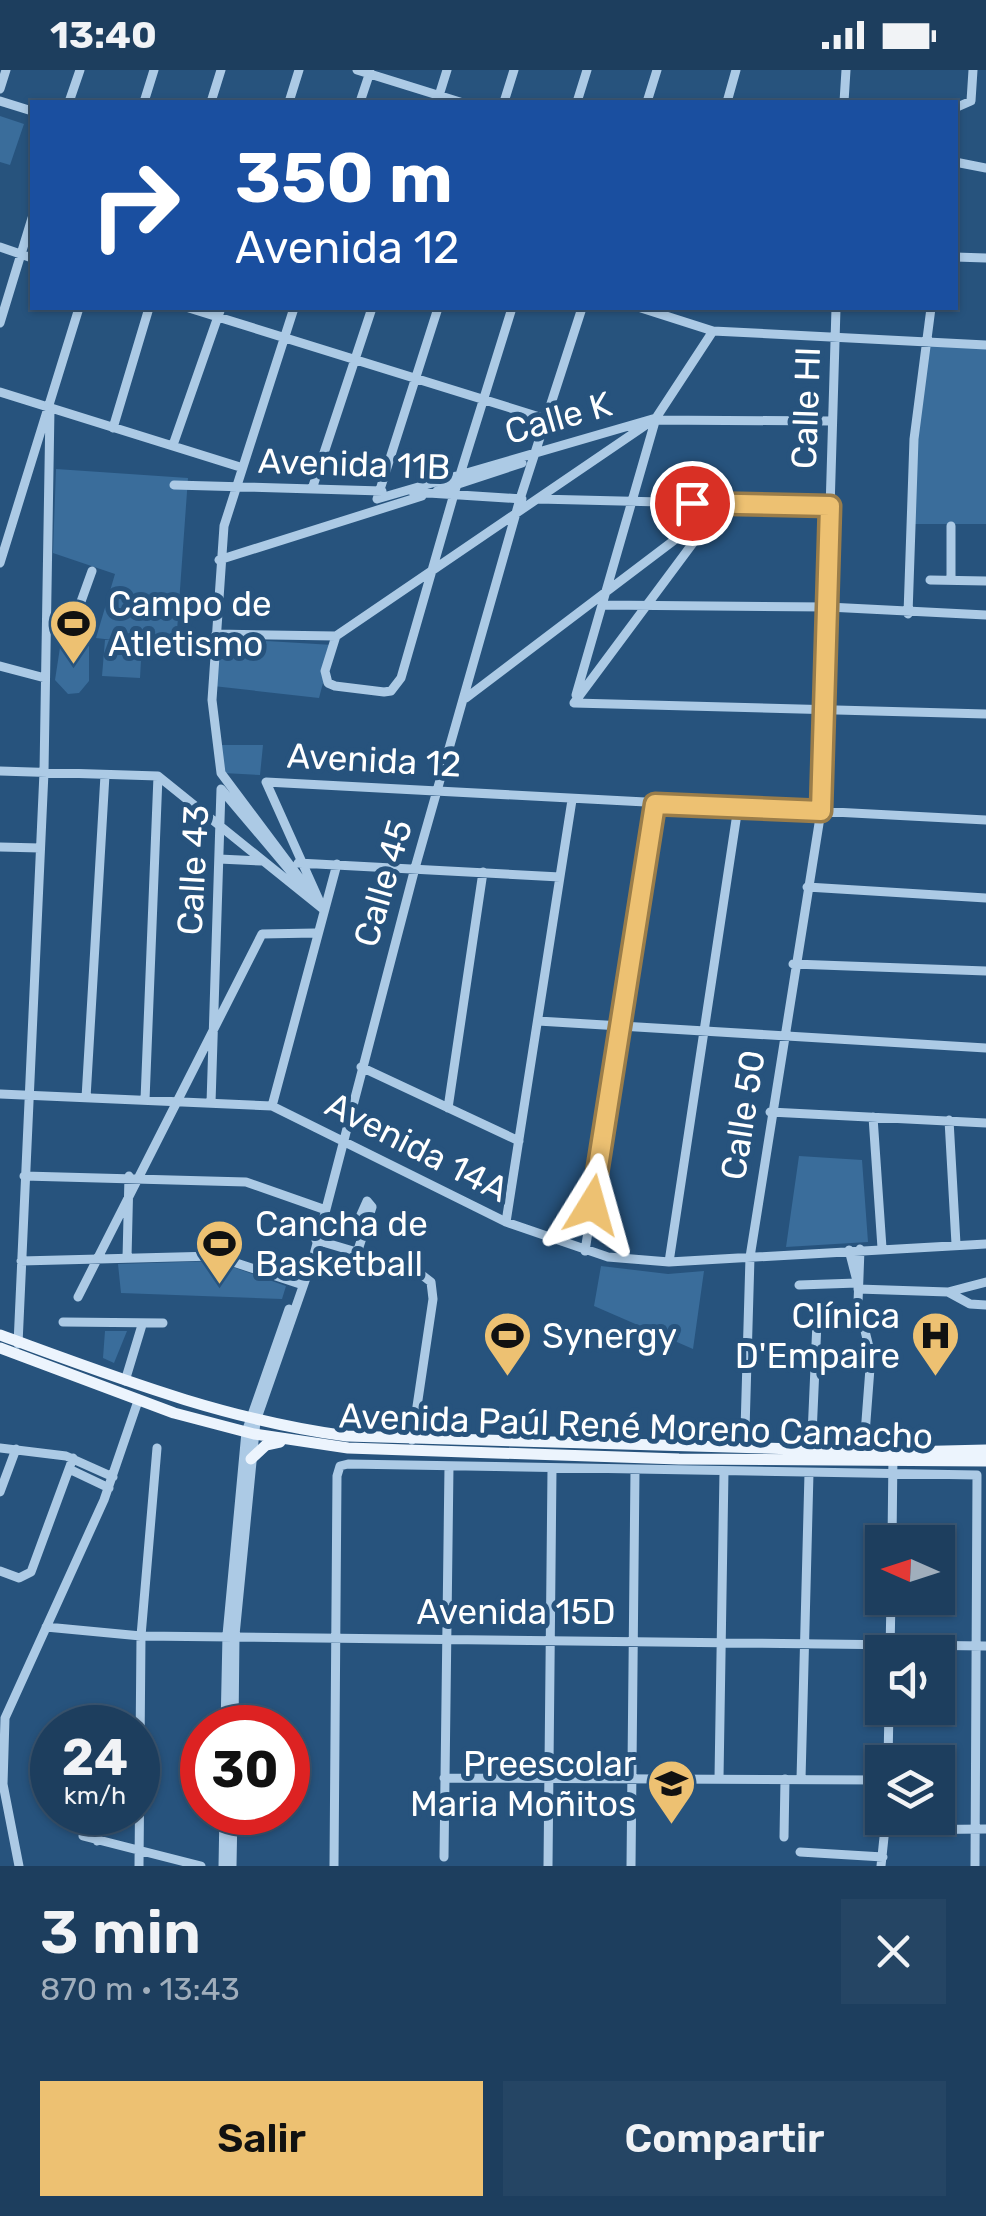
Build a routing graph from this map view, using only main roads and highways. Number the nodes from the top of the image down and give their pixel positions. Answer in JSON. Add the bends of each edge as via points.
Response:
{"nodes":[{"id":1,"x":0,"y":1336,"type":"edge"},
{"id":2,"x":0,"y":1348,"type":"edge"},
{"id":3,"x":16,"y":1348,"type":"junction"},
{"id":4,"x":251,"y":1427,"type":"junction"},
{"id":5,"x":290,"y":1441,"type":"junction"},
{"id":6,"x":986,"y":1450,"type":"edge"},
{"id":7,"x":251,"y":1458,"type":"road end"},
{"id":8,"x":986,"y":1461,"type":"edge"},
{"id":9,"x":893,"y":1463,"type":"junction"}],
"edges":[{"from":1,"to":3,"type":"main road","name":"Avenida Paúl René Moreno Camacho"},
{"from":2,"to":3,"type":"main road","name":"Avenida Paúl René Moreno Camacho"},
{"from":3,"to":4,"type":"main road","name":"Avenida Paúl René Moreno Camacho"},
{"from":3,"to":4,"type":"main road","name":"Avenida Paúl René Moreno Camacho","via":[[138,1401]]},
{"from":4,"to":5,"type":"main road","name":"Avenida Paúl René Moreno Camacho"},
{"from":4,"to":9,"type":"main road","name":"Avenida Paúl René Moreno Camacho"},
{"from":5,"to":7,"type":"main road","via":[[266,1444]]},
{"from":5,"to":9,"type":"main road","name":"Avenida Paúl René Moreno Camacho","via":[[401,1453]]},
{"from":6,"to":9,"type":"main road","name":"Avenida Paúl René Moreno Camacho"},
{"from":8,"to":9,"type":"main road","name":"Avenida Paúl René Moreno Camacho"}]}
